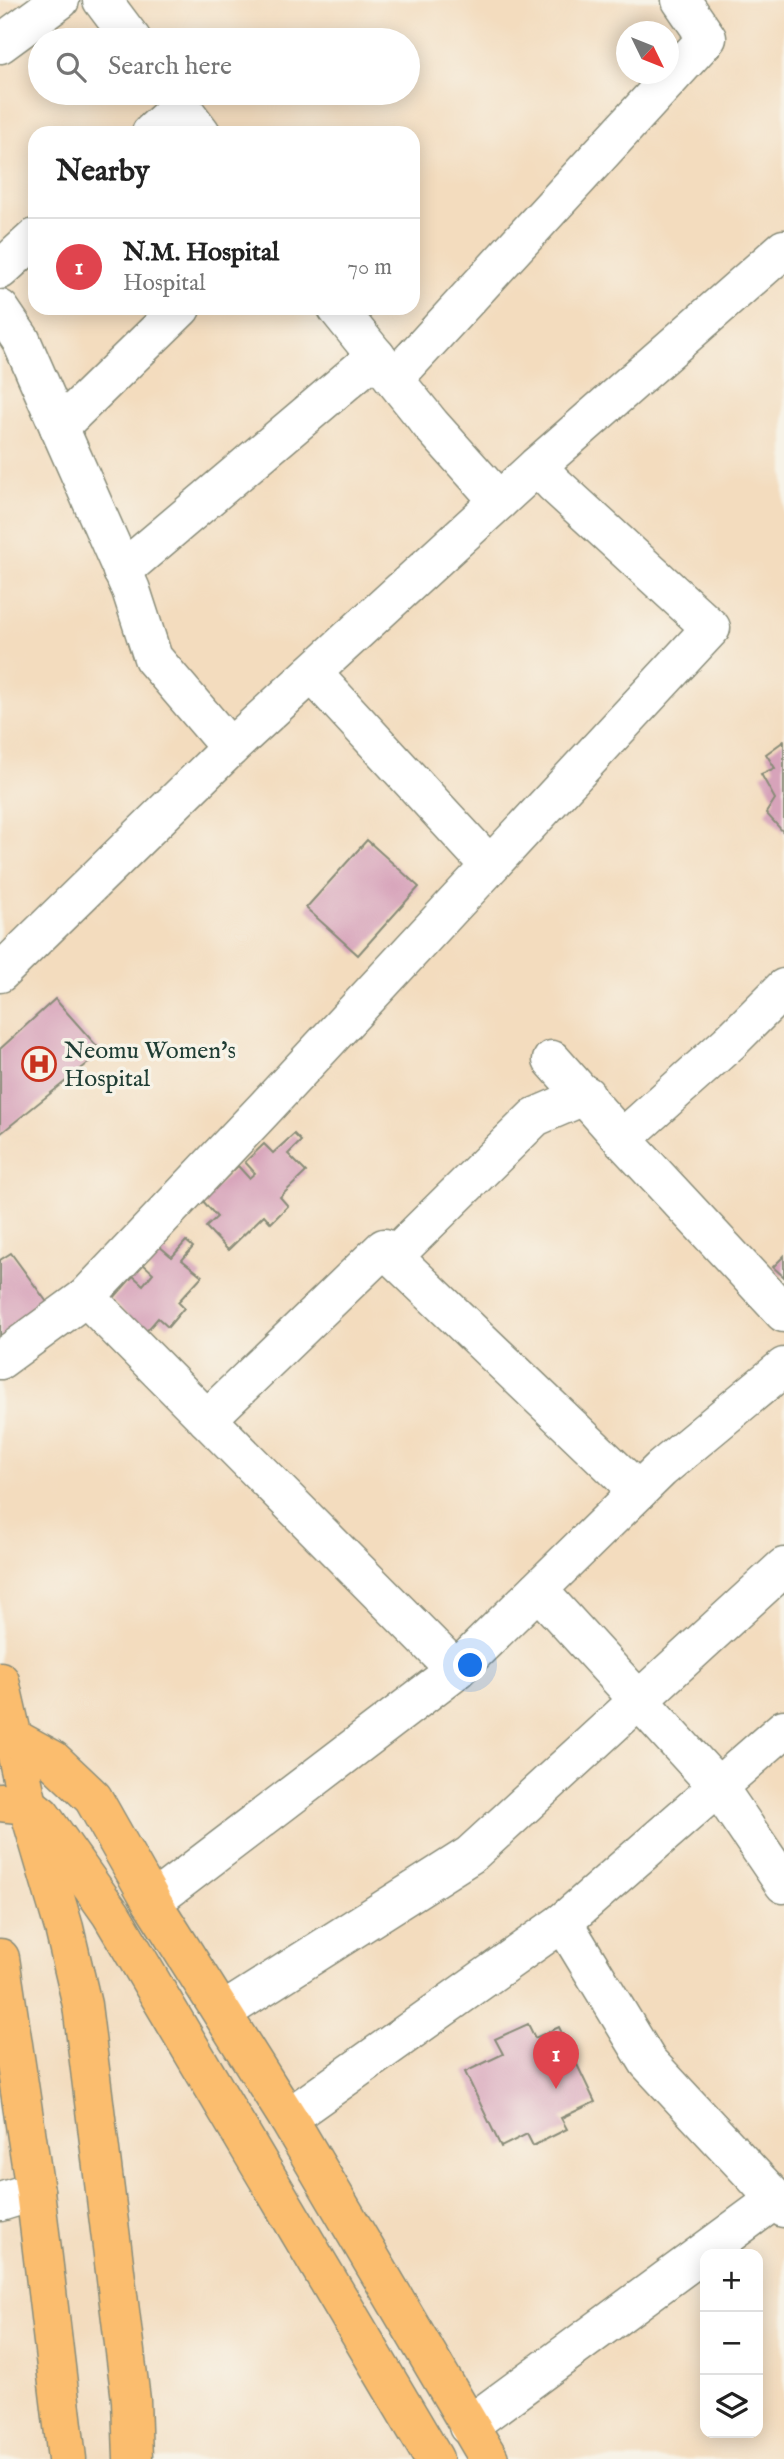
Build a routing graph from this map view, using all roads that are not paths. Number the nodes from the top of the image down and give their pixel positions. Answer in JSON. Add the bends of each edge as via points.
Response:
{"nodes":[{"id":1,"x":60,"y":0,"type":"edge"},
{"id":2,"x":102,"y":0,"type":"edge"},
{"id":3,"x":681,"y":0,"type":"edge"},
{"id":4,"x":123,"y":28,"type":"edge"},
{"id":5,"x":0,"y":44,"type":"edge"},
{"id":6,"x":184,"y":111,"type":"edge"},
{"id":7,"x":162,"y":126,"type":"edge"},
{"id":8,"x":28,"y":244,"type":"edge"},
{"id":9,"x":784,"y":249,"type":"edge"},
{"id":10,"x":0,"y":270,"type":"edge"},
{"id":11,"x":0,"y":309,"type":"edge"},
{"id":12,"x":174,"y":315,"type":"edge"},
{"id":13,"x":343,"y":315,"type":"edge"},
{"id":14,"x":385,"y":368,"type":"junction"},
{"id":15,"x":59,"y":427,"type":"junction"},
{"id":16,"x":537,"y":466,"type":"junction"},
{"id":17,"x":499,"y":501,"type":"junction"},
{"id":18,"x":122,"y":571,"type":"junction"},
{"id":19,"x":312,"y":673,"type":"junction"},
{"id":20,"x":230,"y":748,"type":"junction"},
{"id":21,"x":489,"y":865,"type":"junction"},
{"id":22,"x":0,"y":973,"type":"edge"},
{"id":23,"x":784,"y":988,"type":"edge"},
{"id":24,"x":552,"y":1060,"type":"dead end"},
{"id":25,"x":586,"y":1095,"type":"junction"},
{"id":26,"x":622,"y":1139,"type":"junction"},
{"id":27,"x":393,"y":1257,"type":"junction"},
{"id":28,"x":86,"y":1297,"type":"junction"},
{"id":29,"x":784,"y":1313,"type":"edge"},
{"id":30,"x":0,"y":1360,"type":"edge"},
{"id":31,"x":784,"y":1367,"type":"edge"},
{"id":32,"x":208,"y":1419,"type":"junction"},
{"id":33,"x":638,"y":1491,"type":"junction"},
{"id":34,"x":784,"y":1567,"type":"edge"},
{"id":35,"x":538,"y":1590,"type":"junction"},
{"id":36,"x":456,"y":1670,"type":"junction"},
{"id":37,"x":0,"y":1681,"type":"edge"},
{"id":38,"x":639,"y":1700,"type":"junction"},
{"id":39,"x":784,"y":1729,"type":"edge"},
{"id":40,"x":7,"y":1738,"type":"edge"},
{"id":41,"x":718,"y":1787,"type":"junction"},
{"id":42,"x":14,"y":1804,"type":"edge"},
{"id":43,"x":784,"y":1884,"type":"edge"},
{"id":44,"x":152,"y":1902,"type":"junction"},
{"id":45,"x":563,"y":1922,"type":"junction"},
{"id":46,"x":0,"y":1958,"type":"edge"},
{"id":47,"x":223,"y":2012,"type":"junction"},
{"id":48,"x":288,"y":2118,"type":"junction"},
{"id":49,"x":17,"y":2196,"type":"edge"},
{"id":50,"x":780,"y":2203,"type":"edge"},
{"id":51,"x":468,"y":2426,"type":"junction"},
{"id":52,"x":67,"y":2459,"type":"edge"},
{"id":53,"x":133,"y":2459,"type":"edge"},
{"id":54,"x":434,"y":2459,"type":"edge"},
{"id":55,"x":489,"y":2459,"type":"edge"}],
"edges":[{"from":1,"to":5,"type":"street"},
{"from":2,"to":4,"type":"street"},
{"from":3,"to":14,"type":"street","via":[[708,38]]},
{"from":6,"to":7,"type":"street"},
{"from":8,"to":10,"type":"street"},
{"from":9,"to":16,"type":"street"},
{"from":11,"to":15,"type":"street","via":[[21,340]]},
{"from":12,"to":15,"type":"street"},
{"from":13,"to":14,"type":"street"},
{"from":14,"to":17,"type":"street"},
{"from":14,"to":18,"type":"street"},
{"from":15,"to":18,"type":"street"},
{"from":16,"to":17,"type":"street"},
{"from":16,"to":21,"type":"street","via":[[710,628]]},
{"from":17,"to":19,"type":"street"},
{"from":18,"to":20,"type":"street","via":[[153,657]]},
{"from":19,"to":20,"type":"street"},
{"from":19,"to":21,"type":"street"},
{"from":20,"to":22,"type":"street"},
{"from":21,"to":28,"type":"street"},
{"from":23,"to":26,"type":"street"},
{"from":24,"to":25,"type":"street"},
{"from":25,"to":26,"type":"street"},
{"from":25,"to":27,"type":"street","via":[[535,1117]]},
{"from":26,"to":29,"type":"street"},
{"from":27,"to":32,"type":"street","via":[[384,1248]]},
{"from":27,"to":33,"type":"street"},
{"from":28,"to":30,"type":"street"},
{"from":28,"to":32,"type":"street"},
{"from":31,"to":33,"type":"street"},
{"from":32,"to":36,"type":"street"},
{"from":33,"to":35,"type":"street"},
{"from":34,"to":38,"type":"street"},
{"from":35,"to":36,"type":"street"},
{"from":35,"to":38,"type":"street"},
{"from":36,"to":44,"type":"street"},
{"from":37,"to":40,"type":"main road"},
{"from":38,"to":41,"type":"street"},
{"from":38,"to":47,"type":"street","via":[[470,1855]]},
{"from":39,"to":41,"type":"street"},
{"from":40,"to":42,"type":"main road"},
{"from":40,"to":44,"type":"main road","via":[[53,1760],[93,1798]]},
{"from":41,"to":43,"type":"street"},
{"from":41,"to":45,"type":"street"},
{"from":42,"to":53,"type":"main road","via":[[64,1928],[82,2005],[131,2400]]},
{"from":42,"to":54,"type":"main road","via":[[41,1815],[111,1914]]},
{"from":44,"to":47,"type":"main road"},
{"from":45,"to":48,"type":"street"},
{"from":45,"to":50,"type":"street","via":[[648,2062]]},
{"from":46,"to":49,"type":"main road"},
{"from":47,"to":48,"type":"main road"},
{"from":48,"to":51,"type":"main road"},
{"from":49,"to":52,"type":"main road"},
{"from":50,"to":51,"type":"street"},
{"from":51,"to":55,"type":"main road"}]}
